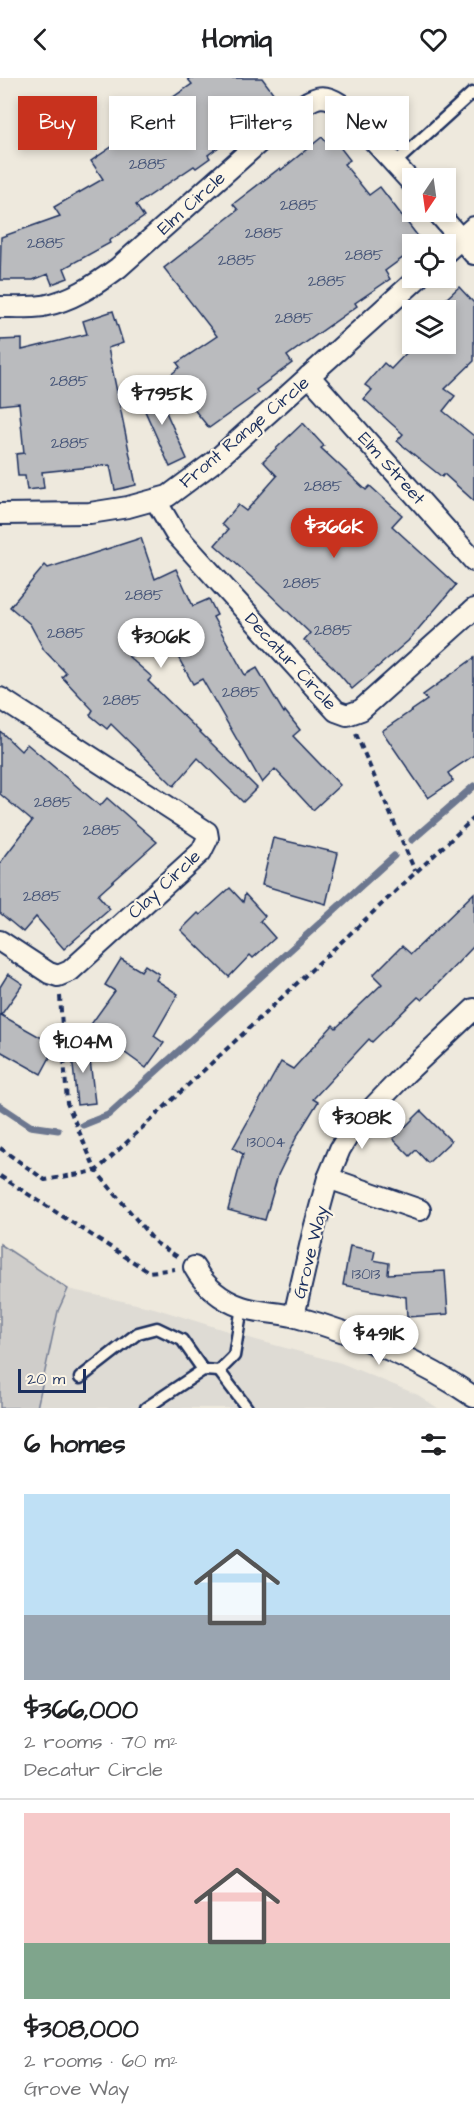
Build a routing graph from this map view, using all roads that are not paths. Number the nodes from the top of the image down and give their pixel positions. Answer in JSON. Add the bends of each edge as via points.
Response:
{"nodes":[{"id":1,"x":474,"y":95,"type":"edge"},
{"id":2,"x":395,"y":163,"type":"junction"},
{"id":3,"x":402,"y":171,"type":"edge"},
{"id":4,"x":452,"y":222,"type":"edge"},
{"id":5,"x":467,"y":232,"type":"edge"},
{"id":6,"x":456,"y":242,"type":"edge"},
{"id":7,"x":474,"y":254,"type":"edge"},
{"id":8,"x":407,"y":288,"type":"edge"},
{"id":9,"x":0,"y":307,"type":"edge"},
{"id":10,"x":309,"y":376,"type":"junction"},
{"id":11,"x":156,"y":501,"type":"junction"},
{"id":12,"x":0,"y":514,"type":"edge"},
{"id":13,"x":474,"y":561,"type":"edge"},
{"id":14,"x":474,"y":609,"type":"edge"},
{"id":15,"x":0,"y":698,"type":"edge"},
{"id":16,"x":0,"y":941,"type":"edge"},
{"id":17,"x":474,"y":1009,"type":"edge"},
{"id":18,"x":328,"y":1178,"type":"junction"},
{"id":19,"x":420,"y":1210,"type":"dead end"},
{"id":20,"x":194,"y":1267,"type":"road end"},
{"id":21,"x":242,"y":1307,"type":"junction"},
{"id":22,"x":294,"y":1317,"type":"junction"},
{"id":23,"x":203,"y":1370,"type":"junction"},
{"id":24,"x":219,"y":1371,"type":"junction"},
{"id":25,"x":80,"y":1378,"type":"dead end"},
{"id":26,"x":474,"y":1397,"type":"edge"},
{"id":27,"x":146,"y":1408,"type":"edge"},
{"id":28,"x":247,"y":1408,"type":"edge"}],
"edges":[{"from":1,"to":2,"type":"lane"},
{"from":2,"to":3,"type":"street","name":"Elm Circle"},
{"from":2,"to":9,"type":"street","name":"Elm Circle","via":[[340,104],[330,97],[311,100],[118,268],[89,288],[41,306]]},
{"from":4,"to":5,"type":"street"},
{"from":5,"to":6,"type":"street"},
{"from":5,"to":7,"type":"street"},
{"from":8,"to":10,"type":"street","name":"Front Range Circle"},
{"from":10,"to":11,"type":"street","name":"Front Range Circle","via":[[215,461]]},
{"from":10,"to":13,"type":"street","name":"Elm Street"},
{"from":11,"to":12,"type":"street","name":"Front Range Circle","via":[[90,513]]},
{"from":11,"to":14,"type":"street","name":"Decatur Circle","via":[[174,533],[336,711],[347,715],[361,710]]},
{"from":15,"to":16,"type":"street","name":"Clay Circle","via":[[207,832],[208,838],[201,852],[70,971],[58,976],[49,973]]},
{"from":17,"to":18,"type":"street","name":"Grove Way","via":[[353,1128]]},
{"from":18,"to":19,"type":"street"},
{"from":18,"to":22,"type":"street","name":"Grove Way"},
{"from":20,"to":21,"type":"street","name":"Grove Way","via":[[216,1293]]},
{"from":21,"to":22,"type":"street","name":"Grove Way"},
{"from":21,"to":24,"type":"lane","via":[[234,1356]]},
{"from":22,"to":26,"type":"street","via":[[386,1348],[432,1370]]},
{"from":23,"to":24,"type":"lane"},
{"from":23,"to":25,"type":"lane","via":[[182,1340],[157,1328],[138,1333]]},
{"from":23,"to":27,"type":"lane"},
{"from":24,"to":28,"type":"lane"}]}
